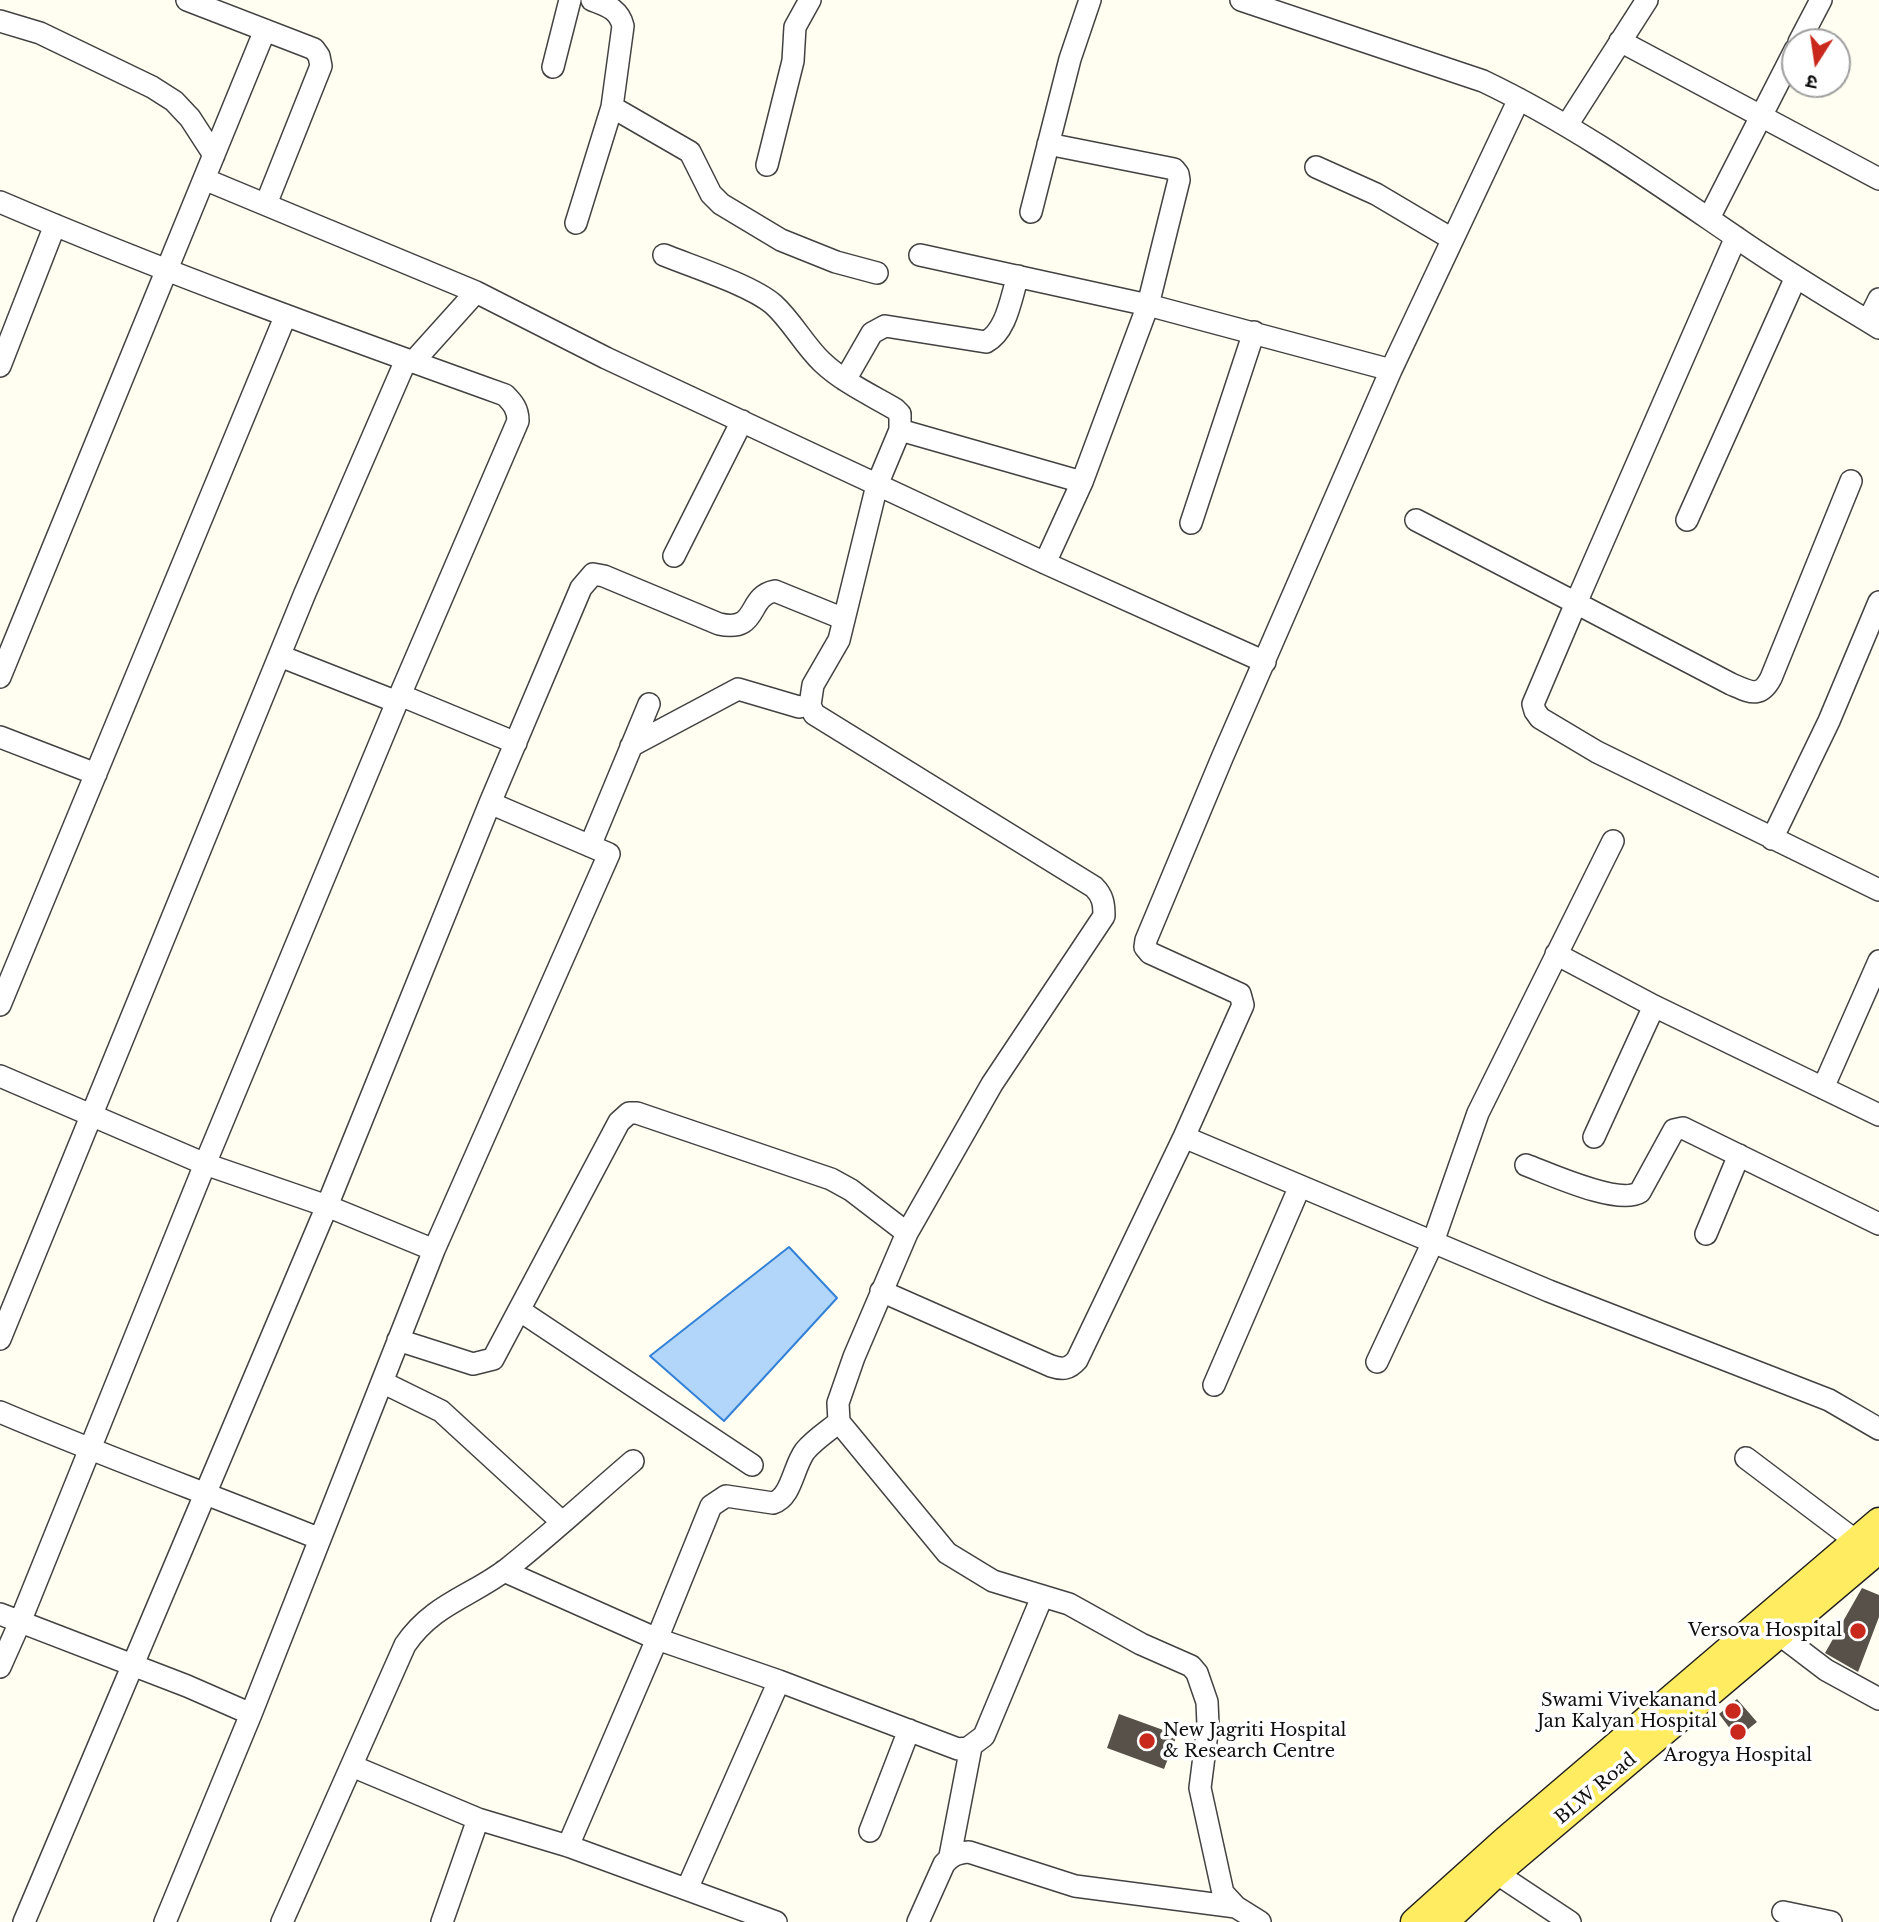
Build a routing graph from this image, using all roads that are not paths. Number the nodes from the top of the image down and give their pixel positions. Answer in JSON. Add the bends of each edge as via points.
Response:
{"nodes":[{"id":1,"x":187,"y":0,"type":"edge"},
{"id":2,"x":570,"y":0,"type":"edge"},
{"id":3,"x":592,"y":0,"type":"edge"},
{"id":4,"x":810,"y":0,"type":"edge"},
{"id":5,"x":1090,"y":0,"type":"edge"},
{"id":6,"x":1241,"y":0,"type":"edge"},
{"id":7,"x":1647,"y":0,"type":"edge"},
{"id":8,"x":1821,"y":0,"type":"edge"},
{"id":9,"x":1,"y":24,"type":"edge"},
{"id":10,"x":1806,"y":28,"type":"edge"},
{"id":11,"x":265,"y":30,"type":"junction"},
{"id":12,"x":1620,"y":41,"type":"junction"},
{"id":13,"x":553,"y":67,"type":"dead end"},
{"id":14,"x":1781,"y":78,"type":"edge"},
{"id":15,"x":1519,"y":99,"type":"junction"},
{"id":16,"x":612,"y":107,"type":"junction"},
{"id":17,"x":1762,"y":115,"type":"junction"},
{"id":18,"x":1567,"y":125,"type":"junction"},
{"id":19,"x":1048,"y":144,"type":"junction"},
{"id":20,"x":214,"y":155,"type":"junction"},
{"id":21,"x":767,"y":165,"type":"dead end"},
{"id":22,"x":1316,"y":167,"type":"dead end"},
{"id":23,"x":204,"y":179,"type":"junction"},
{"id":24,"x":1879,"y":179,"type":"edge"},
{"id":25,"x":0,"y":202,"type":"edge"},
{"id":26,"x":266,"y":204,"type":"junction"},
{"id":27,"x":1031,"y":212,"type":"dead end"},
{"id":28,"x":1709,"y":219,"type":"junction"},
{"id":29,"x":576,"y":223,"type":"dead end"},
{"id":30,"x":55,"y":225,"type":"junction"},
{"id":31,"x":1736,"y":237,"type":"junction"},
{"id":32,"x":1452,"y":239,"type":"junction"},
{"id":33,"x":664,"y":255,"type":"dead end"},
{"id":34,"x":920,"y":255,"type":"dead end"},
{"id":35,"x":166,"y":271,"type":"junction"},
{"id":36,"x":877,"y":273,"type":"dead end"},
{"id":37,"x":1018,"y":276,"type":"junction"},
{"id":38,"x":1796,"y":276,"type":"junction"},
{"id":39,"x":476,"y":292,"type":"junction"},
{"id":40,"x":1879,"y":299,"type":"edge"},
{"id":41,"x":1148,"y":305,"type":"junction"},
{"id":42,"x":285,"y":317,"type":"junction"},
{"id":43,"x":1874,"y":324,"type":"edge"},
{"id":44,"x":1254,"y":332,"type":"junction"},
{"id":45,"x":410,"y":361,"type":"junction"},
{"id":46,"x":0,"y":366,"type":"edge"},
{"id":47,"x":1391,"y":370,"type":"junction"},
{"id":48,"x":845,"y":380,"type":"junction"},
{"id":49,"x":742,"y":421,"type":"junction"},
{"id":50,"x":900,"y":430,"type":"junction"},
{"id":51,"x":1852,"y":481,"type":"dead end"},
{"id":52,"x":1082,"y":482,"type":"junction"},
{"id":53,"x":877,"y":485,"type":"junction"},
{"id":54,"x":1416,"y":520,"type":"dead end"},
{"id":55,"x":1687,"y":520,"type":"dead end"},
{"id":56,"x":1191,"y":523,"type":"dead end"},
{"id":57,"x":674,"y":556,"type":"dead end"},
{"id":58,"x":1045,"y":562,"type":"junction"},
{"id":59,"x":1879,"y":602,"type":"edge"},
{"id":60,"x":1576,"y":603,"type":"junction"},
{"id":61,"x":844,"y":619,"type":"junction"},
{"id":62,"x":280,"y":656,"type":"junction"},
{"id":63,"x":1265,"y":662,"type":"junction"},
{"id":64,"x":0,"y":677,"type":"edge"},
{"id":65,"x":398,"y":698,"type":"junction"},
{"id":66,"x":649,"y":704,"type":"dead end"},
{"id":67,"x":810,"y":705,"type":"junction"},
{"id":68,"x":0,"y":737,"type":"edge"},
{"id":69,"x":516,"y":743,"type":"junction"},
{"id":70,"x":631,"y":746,"type":"junction"},
{"id":71,"x":96,"y":774,"type":"junction"},
{"id":72,"x":490,"y":803,"type":"junction"},
{"id":73,"x":1772,"y":839,"type":"junction"},
{"id":74,"x":1613,"y":841,"type":"dead end"},
{"id":75,"x":590,"y":846,"type":"junction"},
{"id":76,"x":1879,"y":890,"type":"edge"},
{"id":77,"x":1556,"y":954,"type":"junction"},
{"id":78,"x":1879,"y":961,"type":"edge"},
{"id":79,"x":0,"y":1005,"type":"edge"},
{"id":80,"x":1654,"y":1006,"type":"junction"},
{"id":81,"x":0,"y":1076,"type":"edge"},
{"id":82,"x":1824,"y":1088,"type":"junction"},
{"id":83,"x":93,"y":1115,"type":"junction"},
{"id":84,"x":1879,"y":1115,"type":"edge"},
{"id":85,"x":1594,"y":1137,"type":"dead end"},
{"id":86,"x":1184,"y":1138,"type":"junction"},
{"id":87,"x":1739,"y":1154,"type":"junction"},
{"id":88,"x":205,"y":1164,"type":"junction"},
{"id":89,"x":1526,"y":1165,"type":"dead end"},
{"id":90,"x":1300,"y":1186,"type":"junction"},
{"id":91,"x":327,"y":1206,"type":"junction"},
{"id":92,"x":1879,"y":1224,"type":"edge"},
{"id":93,"x":907,"y":1233,"type":"junction"},
{"id":94,"x":1706,"y":1234,"type":"dead end"},
{"id":95,"x":1433,"y":1242,"type":"junction"},
{"id":96,"x":434,"y":1250,"type":"junction"},
{"id":97,"x":881,"y":1291,"type":"junction"},
{"id":98,"x":519,"y":1310,"type":"junction"},
{"id":99,"x":0,"y":1339,"type":"edge"},
{"id":100,"x":398,"y":1340,"type":"junction"},
{"id":101,"x":1377,"y":1362,"type":"dead end"},
{"id":102,"x":382,"y":1382,"type":"junction"},
{"id":103,"x":1214,"y":1385,"type":"dead end"},
{"id":104,"x":0,"y":1412,"type":"edge"},
{"id":105,"x":839,"y":1422,"type":"junction"},
{"id":106,"x":1879,"y":1429,"type":"edge"},
{"id":107,"x":90,"y":1450,"type":"junction"},
{"id":108,"x":1746,"y":1458,"type":"dead end"},
{"id":109,"x":633,"y":1461,"type":"dead end"},
{"id":110,"x":752,"y":1465,"type":"dead end"},
{"id":111,"x":206,"y":1493,"type":"junction"},
{"id":112,"x":1879,"y":1521,"type":"edge"},
{"id":113,"x":562,"y":1522,"type":"junction"},
{"id":114,"x":320,"y":1539,"type":"junction"},
{"id":115,"x":1872,"y":1550,"type":"edge"},
{"id":116,"x":504,"y":1571,"type":"junction"},
{"id":117,"x":1042,"y":1597,"type":"junction"},
{"id":118,"x":0,"y":1614,"type":"edge"},
{"id":119,"x":20,"y":1622,"type":"junction"},
{"id":120,"x":1780,"y":1634,"type":"junction"},
{"id":121,"x":657,"y":1639,"type":"junction"},
{"id":122,"x":132,"y":1666,"type":"junction"},
{"id":123,"x":0,"y":1667,"type":"edge"},
{"id":124,"x":779,"y":1681,"type":"junction"},
{"id":125,"x":1879,"y":1699,"type":"edge"},
{"id":126,"x":251,"y":1714,"type":"junction"},
{"id":127,"x":909,"y":1730,"type":"junction"},
{"id":128,"x":971,"y":1747,"type":"junction"},
{"id":129,"x":352,"y":1766,"type":"junction"},
{"id":130,"x":478,"y":1819,"type":"junction"},
{"id":131,"x":870,"y":1831,"type":"dead end"},
{"id":132,"x":568,"y":1846,"type":"junction"},
{"id":133,"x":950,"y":1856,"type":"junction"},
{"id":134,"x":1488,"y":1868,"type":"junction"},
{"id":135,"x":687,"y":1889,"type":"junction"},
{"id":136,"x":1223,"y":1911,"type":"edge"},
{"id":137,"x":1783,"y":1913,"type":"dead end"},
{"id":138,"x":24,"y":1922,"type":"edge"},
{"id":139,"x":165,"y":1922,"type":"edge"},
{"id":140,"x":282,"y":1922,"type":"edge"},
{"id":141,"x":442,"y":1922,"type":"edge"},
{"id":142,"x":776,"y":1922,"type":"edge"},
{"id":143,"x":918,"y":1922,"type":"edge"},
{"id":144,"x":1260,"y":1922,"type":"edge"},
{"id":145,"x":1414,"y":1922,"type":"edge"},
{"id":146,"x":1445,"y":1922,"type":"edge"},
{"id":147,"x":1570,"y":1922,"type":"edge"},
{"id":148,"x":1831,"y":1922,"type":"edge"}],
"edges":[{"from":1,"to":11,"type":"street"},
{"from":2,"to":13,"type":"street"},
{"from":3,"to":16,"type":"street","via":[[615,10],[623,26]]},
{"from":4,"to":21,"type":"street","via":[[795,27],[793,61]]},
{"from":5,"to":19,"type":"street"},
{"from":6,"to":15,"type":"street","via":[[1483,81]]},
{"from":7,"to":12,"type":"street"},
{"from":8,"to":10,"type":"street"},
{"from":9,"to":20,"type":"street","via":[[40,33],[174,100]]},
{"from":11,"to":20,"type":"street"},
{"from":11,"to":26,"type":"street","via":[[314,49],[321,66]]},
{"from":12,"to":17,"type":"street"},
{"from":12,"to":18,"type":"street"},
{"from":14,"to":17,"type":"street"},
{"from":15,"to":18,"type":"street"},
{"from":15,"to":32,"type":"street"},
{"from":16,"to":29,"type":"street"},
{"from":16,"to":36,"type":"street","via":[[690,152],[721,204],[781,240]]},
{"from":17,"to":24,"type":"street"},
{"from":17,"to":28,"type":"street"},
{"from":18,"to":28,"type":"street"},
{"from":19,"to":27,"type":"street"},
{"from":19,"to":41,"type":"street","via":[[1174,169],[1178,174]]},
{"from":20,"to":23,"type":"street"},
{"from":22,"to":32,"type":"street","via":[[1376,194]]},
{"from":23,"to":26,"type":"street"},
{"from":23,"to":35,"type":"street"},
{"from":25,"to":30,"type":"street"},
{"from":26,"to":39,"type":"street"},
{"from":28,"to":31,"type":"street"},
{"from":30,"to":35,"type":"street"},
{"from":30,"to":46,"type":"street"},
{"from":31,"to":38,"type":"street"},
{"from":31,"to":60,"type":"street"},
{"from":32,"to":47,"type":"street"},
{"from":33,"to":48,"type":"street","via":[[772,304]]},
{"from":34,"to":37,"type":"street"},
{"from":35,"to":42,"type":"street"},
{"from":35,"to":64,"type":"street"},
{"from":37,"to":41,"type":"street"},
{"from":37,"to":48,"type":"street","via":[[994,338],[986,342],[885,326],[872,333]]},
{"from":38,"to":43,"type":"street"},
{"from":38,"to":55,"type":"street"},
{"from":39,"to":45,"type":"street"},
{"from":39,"to":49,"type":"street"},
{"from":40,"to":43,"type":"street"},
{"from":41,"to":44,"type":"street"},
{"from":41,"to":52,"type":"street"},
{"from":42,"to":45,"type":"street"},
{"from":42,"to":71,"type":"street"},
{"from":44,"to":47,"type":"street"},
{"from":44,"to":56,"type":"street"},
{"from":45,"to":62,"type":"street"},
{"from":45,"to":65,"type":"street","via":[[505,395],[518,413]]},
{"from":47,"to":63,"type":"street"},
{"from":48,"to":50,"type":"street","via":[[895,409],[902,420]]},
{"from":49,"to":53,"type":"street"},
{"from":49,"to":57,"type":"street"},
{"from":50,"to":52,"type":"street"},
{"from":50,"to":53,"type":"street"},
{"from":51,"to":60,"type":"street","via":[[1771,678],[1759,692],[1731,684]]},
{"from":52,"to":58,"type":"street"},
{"from":53,"to":58,"type":"street"},
{"from":53,"to":61,"type":"street"},
{"from":54,"to":60,"type":"street"},
{"from":58,"to":63,"type":"street"},
{"from":59,"to":73,"type":"street"},
{"from":60,"to":73,"type":"street","via":[[1533,704],[1540,718],[1597,752]]},
{"from":61,"to":67,"type":"street","via":[[839,640],[813,685]]},
{"from":61,"to":69,"type":"street","via":[[775,591],[766,592],[747,621],[730,626],[593,575],[582,587]]},
{"from":62,"to":65,"type":"street"},
{"from":62,"to":83,"type":"street"},
{"from":63,"to":86,"type":"street","via":[[1145,947],[1243,999]]},
{"from":65,"to":69,"type":"street"},
{"from":65,"to":88,"type":"street"},
{"from":66,"to":70,"type":"street"},
{"from":67,"to":70,"type":"street","via":[[799,707],[738,689]]},
{"from":67,"to":93,"type":"street","via":[[814,714],[1094,887],[1104,905],[1104,916],[992,1084]]},
{"from":68,"to":71,"type":"street"},
{"from":69,"to":72,"type":"street"},
{"from":70,"to":75,"type":"street"},
{"from":71,"to":79,"type":"street"},
{"from":72,"to":75,"type":"street"},
{"from":72,"to":91,"type":"street"},
{"from":73,"to":76,"type":"street"},
{"from":74,"to":77,"type":"street"},
{"from":75,"to":96,"type":"street","via":[[609,854]]},
{"from":77,"to":80,"type":"street"},
{"from":77,"to":95,"type":"street","via":[[1478,1114]]},
{"from":78,"to":82,"type":"street"},
{"from":80,"to":82,"type":"street"},
{"from":80,"to":85,"type":"street"},
{"from":81,"to":83,"type":"street"},
{"from":82,"to":84,"type":"street"},
{"from":83,"to":88,"type":"street"},
{"from":83,"to":99,"type":"street"},
{"from":86,"to":90,"type":"street"},
{"from":86,"to":97,"type":"street","via":[[1071,1367],[1051,1366]]},
{"from":87,"to":89,"type":"street","via":[[1679,1128],[1640,1192],[1631,1196],[1588,1188]]},
{"from":87,"to":92,"type":"street"},
{"from":87,"to":94,"type":"street"},
{"from":88,"to":91,"type":"street"},
{"from":88,"to":107,"type":"street"},
{"from":90,"to":95,"type":"street"},
{"from":90,"to":103,"type":"street"},
{"from":91,"to":96,"type":"street"},
{"from":91,"to":111,"type":"street"},
{"from":93,"to":97,"type":"street"},
{"from":93,"to":98,"type":"street","via":[[831,1179],[629,1112],[618,1122]]},
{"from":95,"to":101,"type":"street"},
{"from":95,"to":106,"type":"street","via":[[1829,1400]]},
{"from":96,"to":100,"type":"street"},
{"from":97,"to":105,"type":"street","via":[[838,1403]]},
{"from":98,"to":100,"type":"street","via":[[493,1359],[482,1362]]},
{"from":98,"to":110,"type":"street"},
{"from":100,"to":102,"type":"street"},
{"from":102,"to":113,"type":"street","via":[[441,1411]]},
{"from":102,"to":114,"type":"street"},
{"from":104,"to":107,"type":"street"},
{"from":105,"to":117,"type":"street","via":[[947,1553],[993,1581]]},
{"from":105,"to":121,"type":"street","via":[[805,1451],[780,1500],[773,1503],[726,1496],[711,1506]]},
{"from":107,"to":111,"type":"street"},
{"from":107,"to":119,"type":"street"},
{"from":108,"to":115,"type":"street"},
{"from":109,"to":113,"type":"street"},
{"from":111,"to":114,"type":"street"},
{"from":111,"to":122,"type":"street"},
{"from":112,"to":115,"type":"main road"},
{"from":113,"to":116,"type":"street"},
{"from":114,"to":126,"type":"street"},
{"from":115,"to":120,"type":"main road","name":"BLW Road"},
{"from":115,"to":134,"type":"main road"},
{"from":116,"to":121,"type":"street"},
{"from":116,"to":129,"type":"street","via":[[416,1629]]},
{"from":117,"to":128,"type":"street","via":[[984,1736]]},
{"from":117,"to":136,"type":"street","via":[[1069,1604],[1197,1673],[1207,1702],[1208,1725],[1200,1788]]},
{"from":118,"to":119,"type":"street"},
{"from":119,"to":122,"type":"street"},
{"from":119,"to":123,"type":"street"},
{"from":120,"to":125,"type":"street","via":[[1826,1670]]},
{"from":120,"to":134,"type":"main road","name":"BLW Road"},
{"from":121,"to":124,"type":"street"},
{"from":121,"to":132,"type":"street"},
{"from":122,"to":126,"type":"street"},
{"from":122,"to":138,"type":"street"},
{"from":124,"to":127,"type":"street"},
{"from":124,"to":135,"type":"street"},
{"from":126,"to":139,"type":"street"},
{"from":127,"to":128,"type":"street","via":[[958,1749]]},
{"from":127,"to":131,"type":"street"},
{"from":128,"to":133,"type":"street"},
{"from":129,"to":130,"type":"street"},
{"from":129,"to":140,"type":"street"},
{"from":130,"to":132,"type":"street"},
{"from":130,"to":141,"type":"street"},
{"from":132,"to":135,"type":"street"},
{"from":133,"to":136,"type":"street","via":[[969,1852],[1076,1886]]},
{"from":133,"to":143,"type":"street"},
{"from":134,"to":145,"type":"main road"},
{"from":134,"to":146,"type":"main road","name":"BLW Road"},
{"from":134,"to":147,"type":"street"},
{"from":135,"to":142,"type":"street"},
{"from":136,"to":144,"type":"street"},
{"from":137,"to":148,"type":"street"}]}
